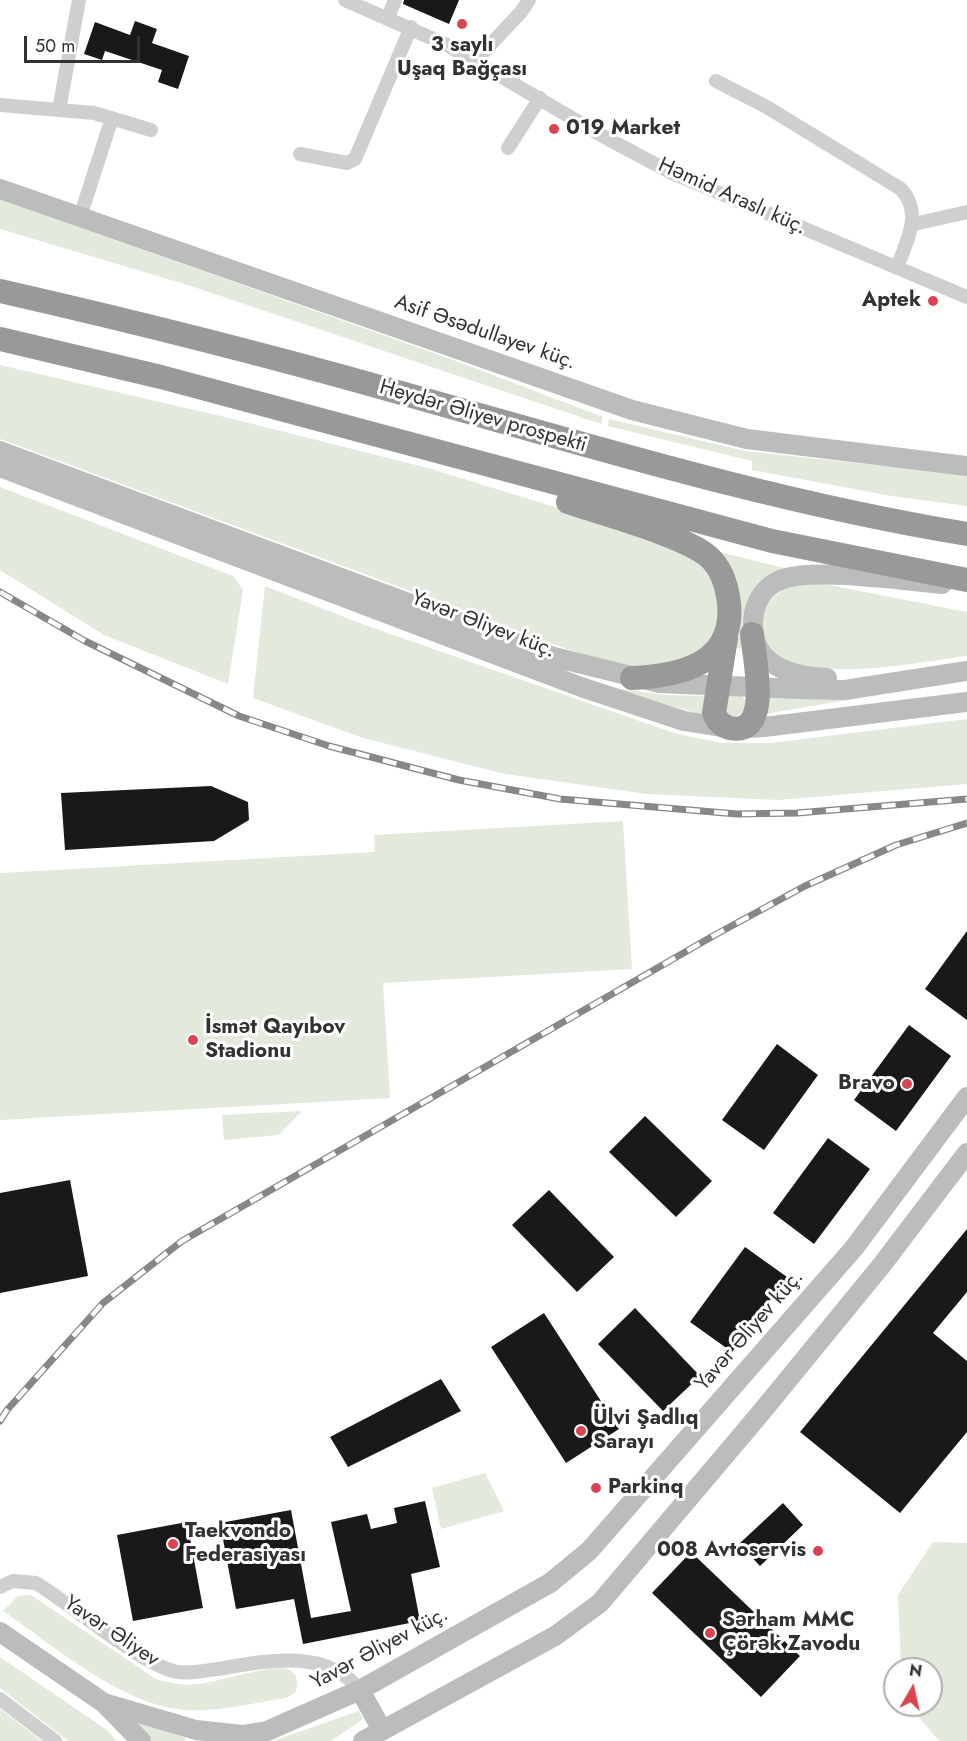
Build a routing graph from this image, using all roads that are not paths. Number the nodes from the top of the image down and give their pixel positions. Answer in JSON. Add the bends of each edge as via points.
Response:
{"nodes":[{"id":1,"x":80,"y":0,"type":"edge"},
{"id":2,"x":345,"y":0,"type":"edge"},
{"id":3,"x":395,"y":0,"type":"edge"},
{"id":4,"x":529,"y":0,"type":"edge"},
{"id":5,"x":388,"y":17,"type":"junction"},
{"id":6,"x":411,"y":27,"type":"junction"},
{"id":7,"x":475,"y":61,"type":"junction"},
{"id":8,"x":716,"y":81,"type":"dead end"},
{"id":9,"x":540,"y":98,"type":"junction"},
{"id":10,"x":0,"y":105,"type":"edge"},
{"id":11,"x":59,"y":110,"type":"junction"},
{"id":12,"x":112,"y":118,"type":"junction"},
{"id":13,"x":151,"y":130,"type":"dead end"},
{"id":14,"x":508,"y":148,"type":"dead end"},
{"id":15,"x":300,"y":154,"type":"dead end"},
{"id":16,"x":0,"y":189,"type":"edge"},
{"id":17,"x":967,"y":212,"type":"edge"},
{"id":18,"x":80,"y":217,"type":"junction"},
{"id":19,"x":914,"y":224,"type":"junction"},
{"id":20,"x":897,"y":267,"type":"junction"},
{"id":21,"x":0,"y":291,"type":"edge"},
{"id":22,"x":967,"y":297,"type":"edge"},
{"id":23,"x":0,"y":339,"type":"edge"},
{"id":24,"x":356,"y":430,"type":"junction"},
{"id":25,"x":0,"y":451,"type":"edge"},
{"id":26,"x":967,"y":466,"type":"edge"},
{"id":27,"x":0,"y":467,"type":"edge"},
{"id":28,"x":967,"y":534,"type":"edge"},
{"id":29,"x":967,"y":580,"type":"edge"},
{"id":30,"x":967,"y":586,"type":"edge"},
{"id":31,"x":727,"y":630,"type":"junction"},
{"id":32,"x":752,"y":634,"type":"junction"},
{"id":33,"x":967,"y":671,"type":"edge"},
{"id":34,"x":931,"y":675,"type":"junction"},
{"id":35,"x":632,"y":678,"type":"junction"},
{"id":36,"x":717,"y":685,"type":"junction"},
{"id":37,"x":757,"y":686,"type":"junction"},
{"id":38,"x":967,"y":702,"type":"edge"},
{"id":39,"x":734,"y":729,"type":"junction"},
{"id":40,"x":967,"y":1097,"type":"edge"},
{"id":41,"x":967,"y":1153,"type":"edge"},
{"id":42,"x":0,"y":1587,"type":"edge"},
{"id":43,"x":4,"y":1634,"type":"edge"},
{"id":44,"x":360,"y":1690,"type":"junction"},
{"id":45,"x":0,"y":1699,"type":"edge"},
{"id":46,"x":104,"y":1703,"type":"junction"},
{"id":47,"x":382,"y":1730,"type":"junction"},
{"id":48,"x":239,"y":1738,"type":"edge"},
{"id":49,"x":56,"y":1741,"type":"edge"},
{"id":50,"x":141,"y":1741,"type":"edge"},
{"id":51,"x":200,"y":1741,"type":"edge"},
{"id":52,"x":363,"y":1741,"type":"edge"}],
"edges":[{"from":1,"to":11,"type":"street"},
{"from":2,"to":5,"type":"street","name":"Həmid Araslı küç."},
{"from":3,"to":5,"type":"street"},
{"from":4,"to":7,"type":"street"},
{"from":5,"to":6,"type":"street","name":"Həmid Araslı küç."},
{"from":6,"to":7,"type":"street","name":"Həmid Araslı küç."},
{"from":6,"to":15,"type":"street","via":[[355,159],[347,163]]},
{"from":7,"to":9,"type":"street","name":"Həmid Araslı küç."},
{"from":8,"to":19,"type":"street","via":[[765,106],[901,189],[907,196]]},
{"from":9,"to":14,"type":"street"},
{"from":9,"to":20,"type":"street","name":"Həmid Araslı küç.","via":[[693,183]]},
{"from":10,"to":11,"type":"street"},
{"from":11,"to":12,"type":"street"},
{"from":12,"to":13,"type":"street"},
{"from":12,"to":18,"type":"street"},
{"from":16,"to":18,"type":"main road","name":"Asif Əsədullayev küç."},
{"from":17,"to":19,"type":"street"},
{"from":18,"to":26,"type":"main road","name":"Asif Əsədullayev küç.","via":[[704,430],[783,445]]},
{"from":19,"to":20,"type":"street"},
{"from":20,"to":22,"type":"street","name":"Həmid Araslı küç."},
{"from":21,"to":28,"type":"highway","name":"Heydər Əliyev prospekti","via":[[313,369],[681,472],[861,515]]},
{"from":23,"to":24,"type":"highway","name":"Heydər Əliyev prospekti","via":[[161,377]]},
{"from":24,"to":29,"type":"highway","name":"Heydər Əliyev prospekti","via":[[772,541]]},
{"from":24,"to":31,"type":"highway","via":[[695,548],[708,556],[724,578],[730,613]]},
{"from":25,"to":35,"type":"main road","name":"Yavər Əliyev küç.","via":[[554,657]]},
{"from":27,"to":39,"type":"main road","name":"Yavər Əliyev küç.","via":[[571,684],[684,721]]},
{"from":30,"to":32,"type":"main road","via":[[790,576],[777,581],[760,598]]},
{"from":31,"to":35,"type":"highway","via":[[709,658],[688,670]]},
{"from":31,"to":36,"type":"highway"},
{"from":32,"to":34,"type":"main road","via":[[766,659],[794,674],[826,678]]},
{"from":32,"to":37,"type":"highway"},
{"from":33,"to":34,"type":"main road","name":"Yavər Əliyev küç."},
{"from":34,"to":37,"type":"main road","name":"Yavər Əliyev küç.","via":[[845,690]]},
{"from":35,"to":36,"type":"main road","name":"Yavər Əliyev küç."},
{"from":36,"to":37,"type":"main road","name":"Yavər Əliyev küç."},
{"from":36,"to":39,"type":"highway","via":[[716,718]]},
{"from":37,"to":39,"type":"highway","via":[[754,719]]},
{"from":38,"to":39,"type":"main road","name":"Yavər Əliyev küç."},
{"from":40,"to":44,"type":"main road","name":"Yavər Əliyev küç.","via":[[854,1248],[580,1560],[550,1583]]},
{"from":41,"to":47,"type":"main road","via":[[881,1266],[600,1603],[555,1636]]},
{"from":42,"to":44,"type":"street","name":"Yavər Əliyev","via":[[13,1581],[36,1583],[162,1668],[195,1672],[292,1659],[338,1670]]},
{"from":43,"to":46,"type":"main road"},
{"from":44,"to":47,"type":"main road"},
{"from":44,"to":48,"type":"main road","name":"Yavər Əliyev küç.","via":[[267,1731]]},
{"from":45,"to":49,"type":"street"},
{"from":46,"to":48,"type":"main road","via":[[168,1724]]},
{"from":46,"to":50,"type":"main road"},
{"from":47,"to":52,"type":"main road"},
{"from":48,"to":51,"type":"main road","via":[[215,1735]]}]}
